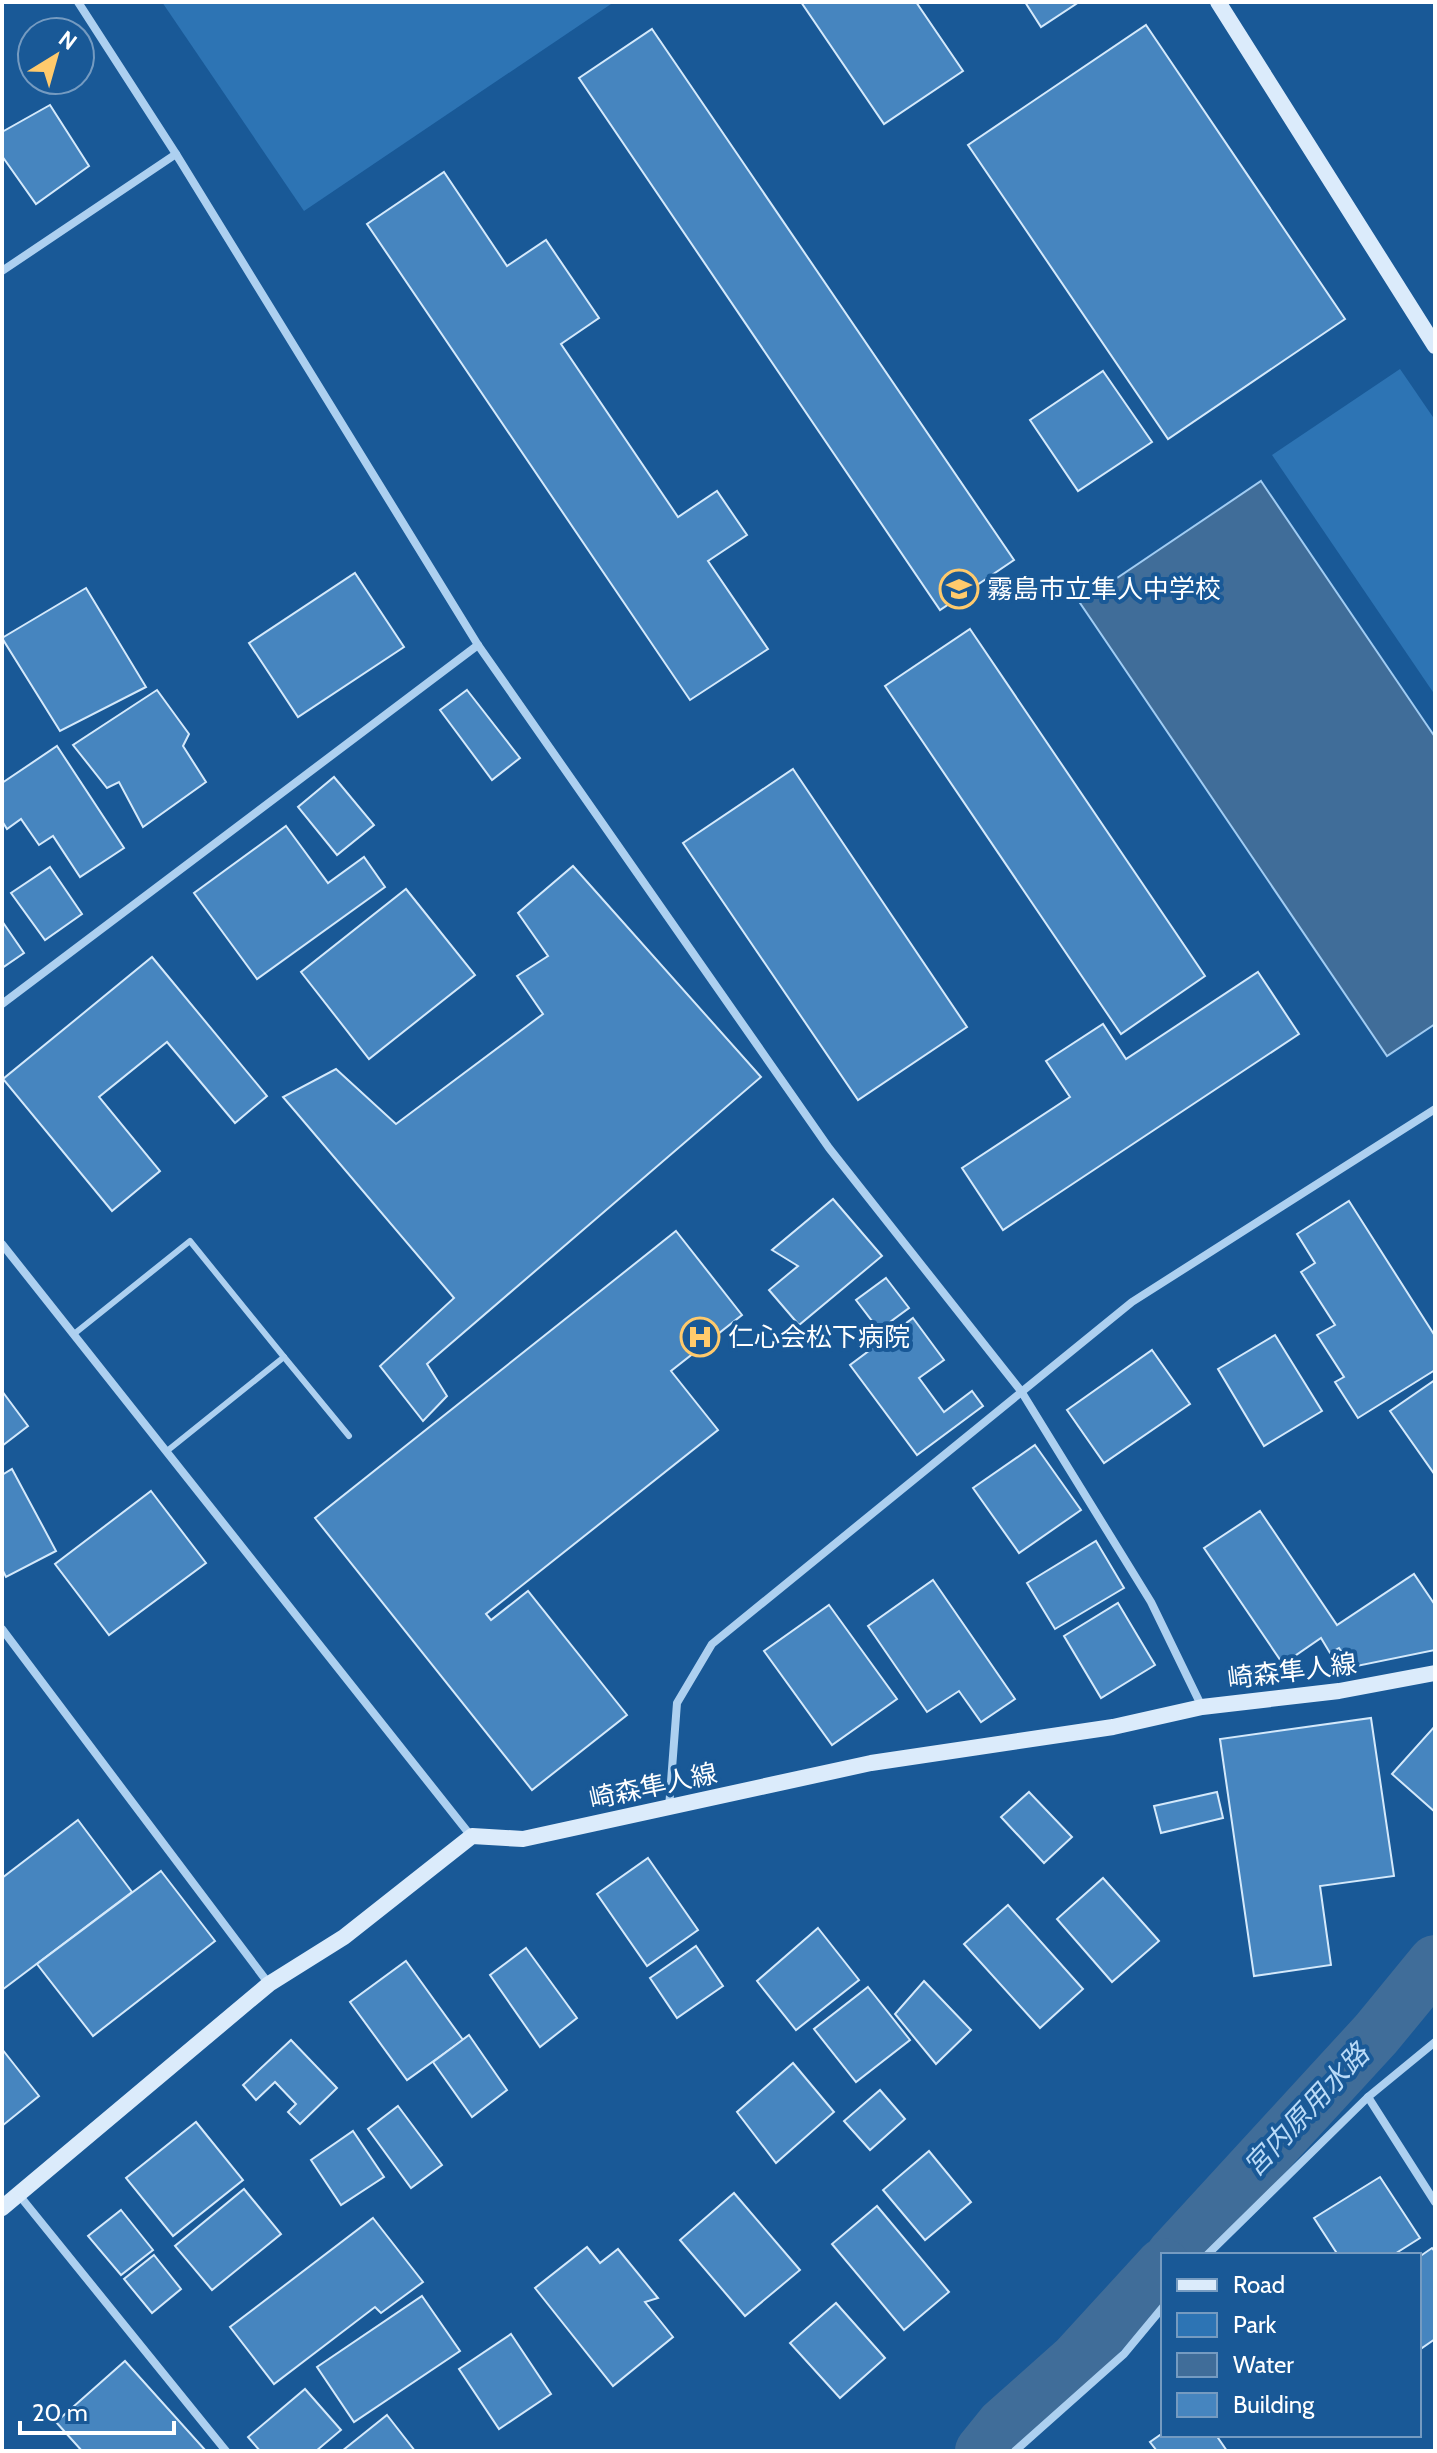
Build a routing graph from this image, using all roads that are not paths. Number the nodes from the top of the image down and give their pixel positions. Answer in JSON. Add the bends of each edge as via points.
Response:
{"nodes":[{"id":1,"x":78,"y":2,"type":"edge"},
{"id":2,"x":1218,"y":2,"type":"edge"},
{"id":3,"x":176,"y":154,"type":"junction"},
{"id":4,"x":2,"y":271,"type":"edge"},
{"id":5,"x":1435,"y":346,"type":"edge"},
{"id":6,"x":478,"y":645,"type":"junction"},
{"id":7,"x":2,"y":1004,"type":"edge"},
{"id":8,"x":1435,"y":1109,"type":"edge"},
{"id":9,"x":2,"y":1244,"type":"edge"},
{"id":10,"x":74,"y":1334,"type":"junction"},
{"id":11,"x":284,"y":1357,"type":"junction"},
{"id":12,"x":1021,"y":1391,"type":"junction"},
{"id":13,"x":349,"y":1436,"type":"dead end"},
{"id":14,"x":167,"y":1451,"type":"junction"},
{"id":15,"x":2,"y":1629,"type":"edge"},
{"id":16,"x":1435,"y":1673,"type":"edge"},
{"id":17,"x":1202,"y":1707,"type":"junction"},
{"id":18,"x":669,"y":1808,"type":"junction"},
{"id":19,"x":472,"y":1836,"type":"junction"},
{"id":20,"x":269,"y":1984,"type":"junction"},
{"id":21,"x":1435,"y":2042,"type":"edge"},
{"id":22,"x":1368,"y":2097,"type":"junction"},
{"id":23,"x":19,"y":2195,"type":"junction"},
{"id":24,"x":1435,"y":2202,"type":"edge"},
{"id":25,"x":2,"y":2208,"type":"edge"},
{"id":26,"x":1209,"y":2253,"type":"edge"},
{"id":27,"x":1161,"y":2309,"type":"edge"},
{"id":28,"x":226,"y":2451,"type":"edge"},
{"id":29,"x":1015,"y":2451,"type":"edge"}],
"edges":[{"from":1,"to":3,"type":"street"},
{"from":2,"to":5,"type":"main road"},
{"from":3,"to":4,"type":"street"},
{"from":3,"to":6,"type":"street"},
{"from":6,"to":7,"type":"street"},
{"from":6,"to":12,"type":"street","via":[[829,1148]]},
{"from":8,"to":12,"type":"street","via":[[1132,1302]]},
{"from":9,"to":10,"type":"street"},
{"from":10,"to":11,"type":"lane","via":[[190,1241]]},
{"from":10,"to":14,"type":"street"},
{"from":11,"to":13,"type":"lane"},
{"from":11,"to":14,"type":"lane"},
{"from":12,"to":17,"type":"street","via":[[1151,1602]]},
{"from":12,"to":18,"type":"street","via":[[712,1644],[677,1703]]},
{"from":14,"to":19,"type":"street"},
{"from":15,"to":20,"type":"street"},
{"from":16,"to":17,"type":"main road","name":"崎森隼人線"},
{"from":17,"to":18,"type":"main road","name":"崎森隼人線","via":[[1113,1727],[871,1763]]},
{"from":18,"to":19,"type":"main road","name":"崎森隼人線","via":[[523,1839]]},
{"from":19,"to":20,"type":"main road","via":[[344,1937]]},
{"from":20,"to":23,"type":"main road"},
{"from":21,"to":22,"type":"street"},
{"from":22,"to":24,"type":"street"},
{"from":22,"to":26,"type":"street"},
{"from":23,"to":25,"type":"main road"},
{"from":23,"to":28,"type":"street"},
{"from":27,"to":29,"type":"street","via":[[1124,2354]]}]}
